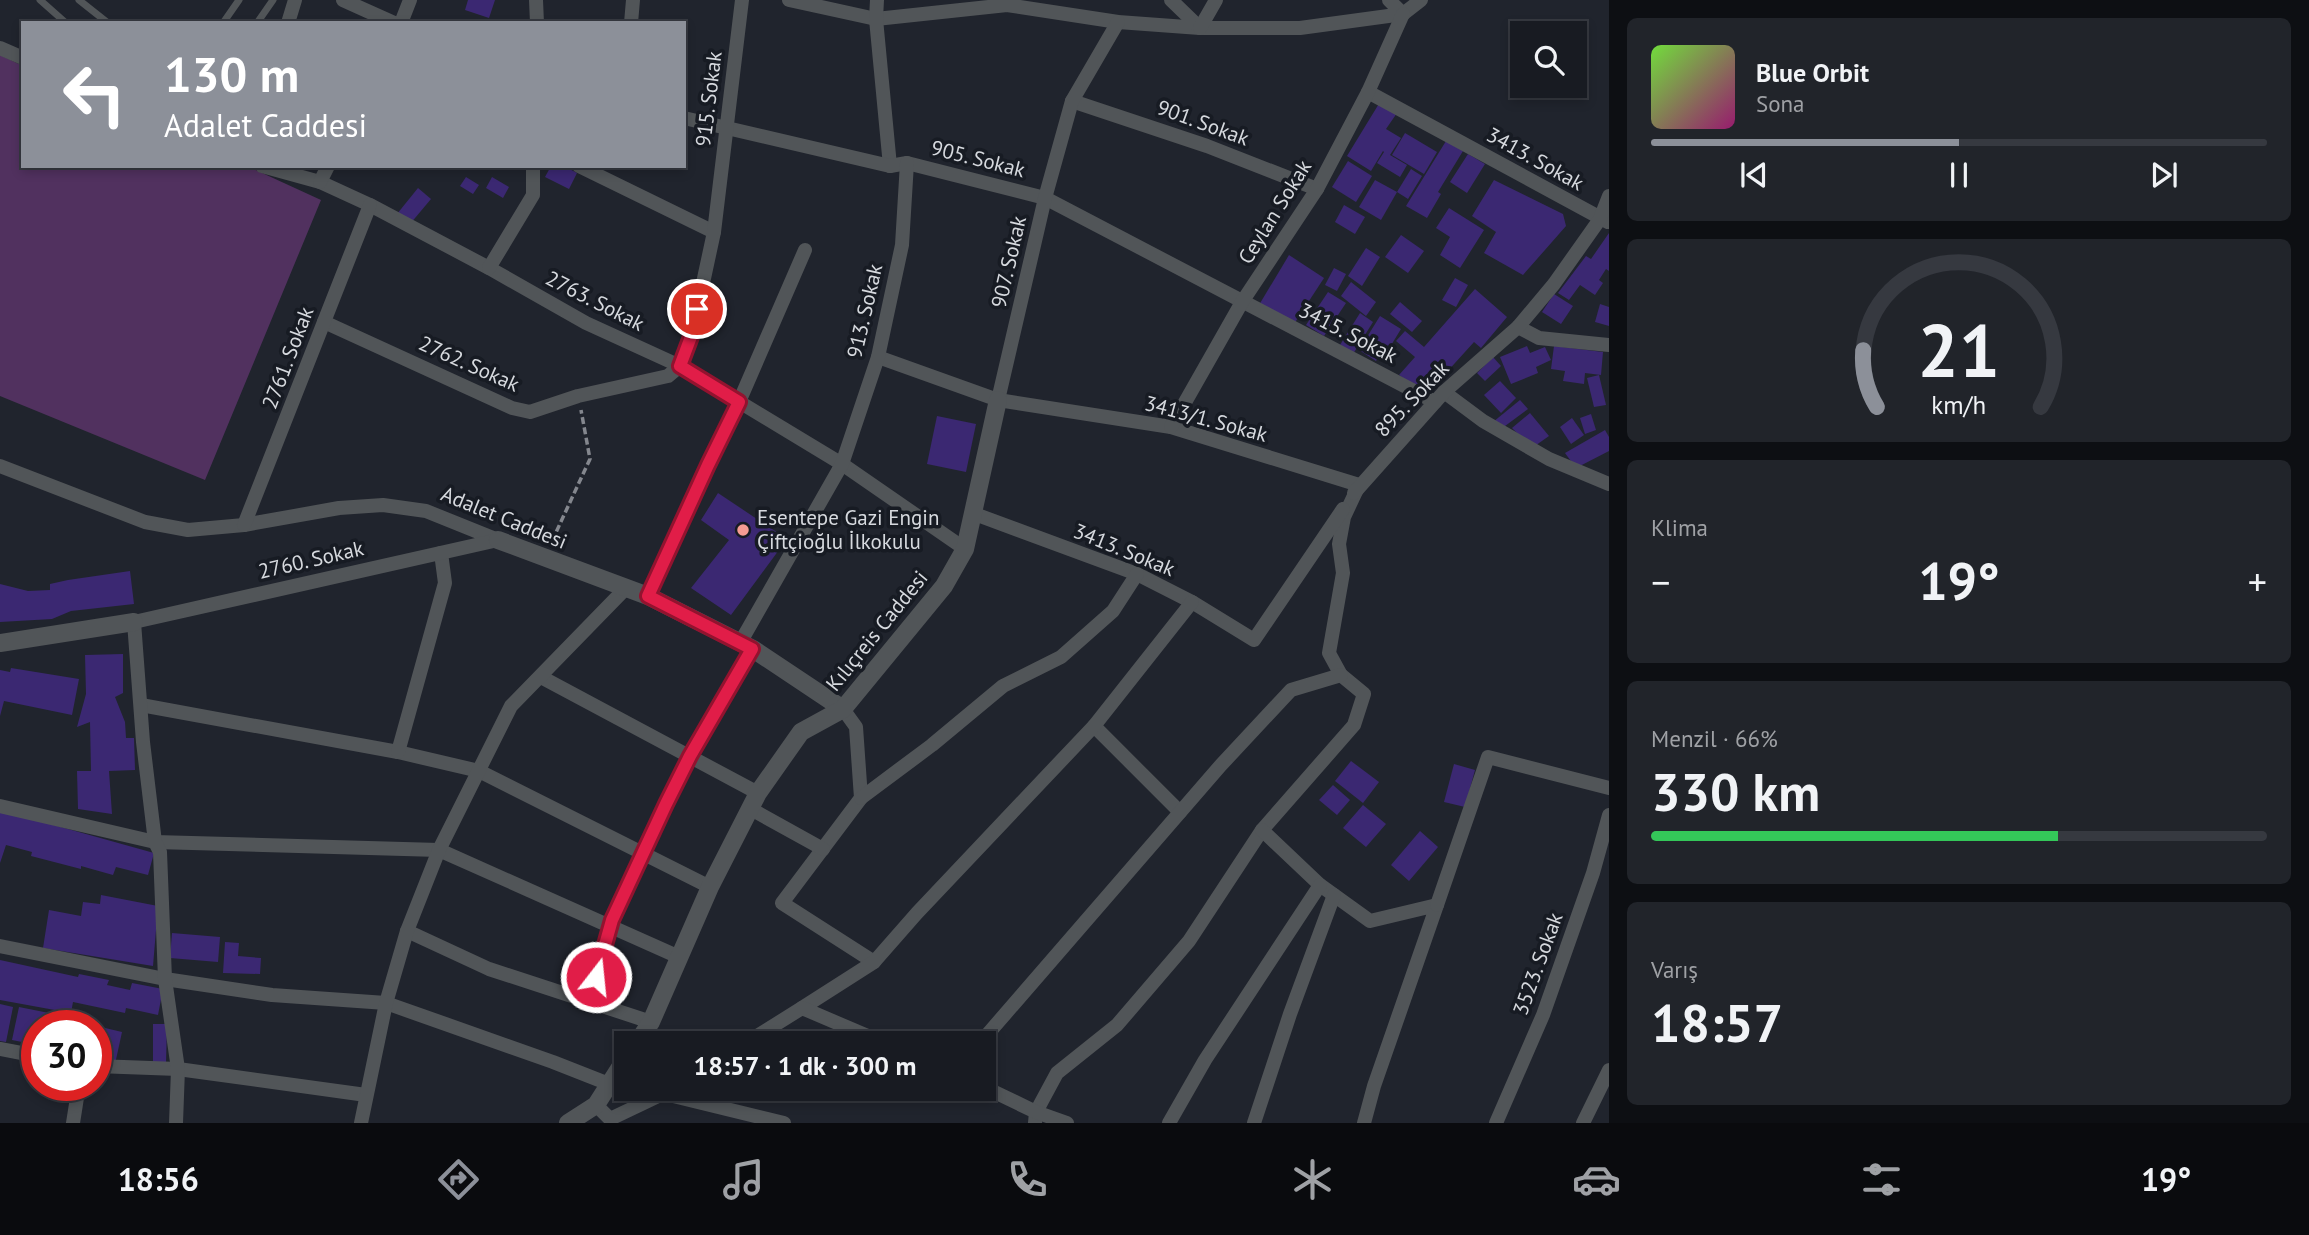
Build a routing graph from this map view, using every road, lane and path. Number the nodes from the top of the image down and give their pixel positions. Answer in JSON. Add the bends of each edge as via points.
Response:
{"nodes":[{"id":1,"x":40,"y":0,"type":"edge"},
{"id":2,"x":79,"y":0,"type":"edge"},
{"id":3,"x":239,"y":0,"type":"edge"},
{"id":4,"x":273,"y":0,"type":"edge"},
{"id":5,"x":295,"y":0,"type":"edge"},
{"id":6,"x":343,"y":0,"type":"edge"},
{"id":7,"x":410,"y":0,"type":"edge"},
{"id":8,"x":536,"y":0,"type":"edge"},
{"id":9,"x":633,"y":0,"type":"edge"},
{"id":10,"x":742,"y":0,"type":"edge"},
{"id":11,"x":789,"y":0,"type":"edge"},
{"id":12,"x":877,"y":0,"type":"edge"},
{"id":13,"x":1171,"y":0,"type":"edge"},
{"id":14,"x":1216,"y":0,"type":"edge"},
{"id":15,"x":1389,"y":0,"type":"edge"},
{"id":16,"x":1421,"y":0,"type":"edge"},
{"id":17,"x":1404,"y":14,"type":"junction"},
{"id":18,"x":876,"y":19,"type":"junction"},
{"id":19,"x":64,"y":21,"type":"edge"},
{"id":20,"x":105,"y":21,"type":"edge"},
{"id":21,"x":223,"y":21,"type":"edge"},
{"id":22,"x":258,"y":21,"type":"edge"},
{"id":23,"x":289,"y":21,"type":"edge"},
{"id":24,"x":390,"y":21,"type":"edge"},
{"id":25,"x":402,"y":21,"type":"edge"},
{"id":26,"x":537,"y":21,"type":"edge"},
{"id":27,"x":631,"y":21,"type":"edge"},
{"id":28,"x":1118,"y":22,"type":"junction"},
{"id":29,"x":1200,"y":29,"type":"junction"},
{"id":30,"x":0,"y":48,"type":"edge"},
{"id":31,"x":21,"y":57,"type":"edge"},
{"id":32,"x":1368,"y":92,"type":"junction"},
{"id":33,"x":1072,"y":101,"type":"junction"},
{"id":34,"x":686,"y":118,"type":"edge"},
{"id":35,"x":727,"y":128,"type":"junction"},
{"id":36,"x":907,"y":163,"type":"junction"},
{"id":37,"x":890,"y":166,"type":"junction"},
{"id":38,"x":269,"y":168,"type":"edge"},
{"id":39,"x":327,"y":168,"type":"edge"},
{"id":40,"x":533,"y":168,"type":"edge"},
{"id":41,"x":583,"y":168,"type":"edge"},
{"id":42,"x":320,"y":182,"type":"junction"},
{"id":43,"x":1317,"y":189,"type":"junction"},
{"id":44,"x":1609,"y":196,"type":"edge"},
{"id":45,"x":1045,"y":198,"type":"junction"},
{"id":46,"x":370,"y":205,"type":"junction"},
{"id":47,"x":1604,"y":221,"type":"edge"},
{"id":48,"x":714,"y":232,"type":"junction"},
{"id":49,"x":804,"y":250,"type":"dead end"},
{"id":50,"x":489,"y":268,"type":"junction"},
{"id":51,"x":1242,"y":302,"type":"junction"},
{"id":52,"x":324,"y":322,"type":"junction"},
{"id":53,"x":1518,"y":327,"type":"junction"},
{"id":54,"x":1609,"y":345,"type":"edge"},
{"id":55,"x":878,"y":357,"type":"junction"},
{"id":56,"x":680,"y":366,"type":"junction"},
{"id":57,"x":578,"y":396,"type":"junction"},
{"id":58,"x":1439,"y":397,"type":"junction"},
{"id":59,"x":998,"y":400,"type":"junction"},
{"id":60,"x":739,"y":402,"type":"junction"},
{"id":61,"x":1171,"y":427,"type":"junction"},
{"id":62,"x":842,"y":464,"type":"junction"},
{"id":63,"x":0,"y":466,"type":"edge"},
{"id":64,"x":1609,"y":484,"type":"edge"},
{"id":65,"x":1359,"y":485,"type":"junction"},
{"id":66,"x":972,"y":513,"type":"junction"},
{"id":67,"x":244,"y":525,"type":"junction"},
{"id":68,"x":498,"y":540,"type":"junction"},
{"id":69,"x":965,"y":549,"type":"junction"},
{"id":70,"x":440,"y":553,"type":"junction"},
{"id":71,"x":544,"y":559,"type":"junction"},
{"id":72,"x":1136,"y":574,"type":"junction"},
{"id":73,"x":625,"y":589,"type":"junction"},
{"id":74,"x":648,"y":596,"type":"junction"},
{"id":75,"x":1192,"y":602,"type":"junction"},
{"id":76,"x":134,"y":622,"type":"junction"},
{"id":77,"x":1254,"y":640,"type":"joint"},
{"id":78,"x":0,"y":643,"type":"edge"},
{"id":79,"x":746,"y":646,"type":"junction"},
{"id":80,"x":1341,"y":675,"type":"junction"},
{"id":81,"x":541,"y":677,"type":"junction"},
{"id":82,"x":141,"y":705,"type":"junction"},
{"id":83,"x":843,"y":709,"type":"junction"},
{"id":84,"x":1094,"y":726,"type":"junction"},
{"id":85,"x":398,"y":752,"type":"junction"},
{"id":86,"x":690,"y":756,"type":"junction"},
{"id":87,"x":479,"y":771,"type":"junction"},
{"id":88,"x":1609,"y":788,"type":"edge"},
{"id":89,"x":861,"y":798,"type":"junction"},
{"id":90,"x":754,"y":801,"type":"junction"},
{"id":91,"x":0,"y":806,"type":"edge"},
{"id":92,"x":1180,"y":812,"type":"junction"},
{"id":93,"x":1609,"y":815,"type":"edge"},
{"id":94,"x":1262,"y":830,"type":"junction"},
{"id":95,"x":155,"y":842,"type":"junction"},
{"id":96,"x":823,"y":849,"type":"junction"},
{"id":97,"x":439,"y":850,"type":"junction"},
{"id":98,"x":643,"y":853,"type":"junction"},
{"id":99,"x":1320,"y":885,"type":"junction"},
{"id":100,"x":710,"y":887,"type":"junction"},
{"id":101,"x":1334,"y":895,"type":"junction"},
{"id":102,"x":1437,"y":905,"type":"junction"},
{"id":103,"x":610,"y":928,"type":"junction"},
{"id":104,"x":407,"y":931,"type":"junction"},
{"id":105,"x":0,"y":946,"type":"edge"},
{"id":106,"x":679,"y":957,"type":"junction"},
{"id":107,"x":874,"y":962,"type":"junction"},
{"id":108,"x":165,"y":979,"type":"junction"},
{"id":109,"x":589,"y":1001,"type":"junction"},
{"id":110,"x":386,"y":1003,"type":"junction"},
{"id":111,"x":802,"y":1008,"type":"junction"},
{"id":112,"x":651,"y":1022,"type":"junction"},
{"id":113,"x":645,"y":1031,"type":"edge"},
{"id":114,"x":765,"y":1031,"type":"edge"},
{"id":115,"x":856,"y":1031,"type":"edge"},
{"id":116,"x":991,"y":1031,"type":"edge"},
{"id":117,"x":0,"y":1049,"type":"edge"},
{"id":118,"x":21,"y":1053,"type":"edge"},
{"id":119,"x":112,"y":1067,"type":"edge"},
{"id":120,"x":178,"y":1069,"type":"junction"},
{"id":121,"x":1609,"y":1070,"type":"edge"},
{"id":122,"x":614,"y":1075,"type":"edge"},
{"id":123,"x":608,"y":1084,"type":"junction"},
{"id":124,"x":996,"y":1094,"type":"edge"},
{"id":125,"x":366,"y":1095,"type":"junction"},
{"id":126,"x":76,"y":1101,"type":"edge"},
{"id":127,"x":649,"y":1101,"type":"edge"},
{"id":128,"x":703,"y":1101,"type":"edge"},
{"id":129,"x":596,"y":1105,"type":"junction"},
{"id":130,"x":1035,"y":1118,"type":"edge"},
{"id":131,"x":765,"y":1120,"type":"edge"},
{"id":132,"x":73,"y":1123,"type":"edge"},
{"id":133,"x":176,"y":1123,"type":"edge"},
{"id":134,"x":361,"y":1123,"type":"edge"},
{"id":135,"x":568,"y":1123,"type":"edge"},
{"id":136,"x":784,"y":1123,"type":"edge"},
{"id":137,"x":1067,"y":1123,"type":"edge"},
{"id":138,"x":1169,"y":1123,"type":"edge"},
{"id":139,"x":1254,"y":1123,"type":"edge"},
{"id":140,"x":1364,"y":1123,"type":"edge"},
{"id":141,"x":1496,"y":1123,"type":"edge"},
{"id":142,"x":1583,"y":1123,"type":"edge"}],
"edges":[{"from":1,"to":19,"type":"lane"},
{"from":2,"to":20,"type":"lane"},
{"from":3,"to":21,"type":"lane"},
{"from":4,"to":22,"type":"lane"},
{"from":5,"to":23,"type":"street"},
{"from":6,"to":24,"type":"street"},
{"from":7,"to":25,"type":"street"},
{"from":8,"to":26,"type":"street"},
{"from":9,"to":27,"type":"street"},
{"from":10,"to":35,"type":"street","name":"915. Sokak"},
{"from":11,"to":18,"type":"street"},
{"from":12,"to":18,"type":"street"},
{"from":13,"to":29,"type":"street"},
{"from":14,"to":29,"type":"street"},
{"from":15,"to":17,"type":"street"},
{"from":16,"to":17,"type":"street"},
{"from":17,"to":29,"type":"street","via":[[1300,28]]},
{"from":17,"to":32,"type":"street","name":"Ceylan Sokak"},
{"from":18,"to":28,"type":"street","via":[[1007,5]]},
{"from":18,"to":37,"type":"street"},
{"from":28,"to":29,"type":"street"},
{"from":28,"to":33,"type":"street","name":"907. Sokak"},
{"from":30,"to":31,"type":"street"},
{"from":32,"to":43,"type":"street","name":"Ceylan Sokak"},
{"from":32,"to":47,"type":"street","name":"3413. Sokak"},
{"from":33,"to":43,"type":"street","name":"901. Sokak"},
{"from":33,"to":45,"type":"street","name":"907. Sokak"},
{"from":34,"to":35,"type":"street","name":"905. Sokak"},
{"from":35,"to":37,"type":"street","name":"905. Sokak"},
{"from":35,"to":48,"type":"street","name":"915. Sokak"},
{"from":36,"to":37,"type":"street","name":"905. Sokak"},
{"from":36,"to":45,"type":"street","name":"905. Sokak"},
{"from":36,"to":55,"type":"street","name":"913. Sokak","via":[[902,245]]},
{"from":38,"to":42,"type":"street","name":"2763. Sokak"},
{"from":39,"to":42,"type":"street"},
{"from":40,"to":50,"type":"street","via":[[533,195]]},
{"from":41,"to":48,"type":"street"},
{"from":42,"to":46,"type":"street","name":"2763. Sokak"},
{"from":43,"to":51,"type":"street","name":"Ceylan Sokak"},
{"from":44,"to":47,"type":"street","name":"895. Sokak"},
{"from":45,"to":51,"type":"street","name":"905. Sokak"},
{"from":45,"to":59,"type":"street","name":"907. Sokak"},
{"from":46,"to":50,"type":"street","name":"2763. Sokak"},
{"from":46,"to":52,"type":"street","name":"2761. Sokak"},
{"from":47,"to":53,"type":"street","name":"895. Sokak"},
{"from":48,"to":56,"type":"street","name":"915. Sokak","via":[[692,334]]},
{"from":49,"to":60,"type":"street"},
{"from":50,"to":56,"type":"street","name":"2763. Sokak","via":[[586,323]]},
{"from":51,"to":58,"type":"street","name":"3415. Sokak"},
{"from":51,"to":61,"type":"street","name":"Ceylan Sokak"},
{"from":52,"to":57,"type":"street","name":"2762. Sokak","via":[[512,408],[530,412]]},
{"from":52,"to":67,"type":"street","name":"2761. Sokak"},
{"from":53,"to":54,"type":"street","via":[[1539,338]]},
{"from":53,"to":58,"type":"street","name":"895. Sokak"},
{"from":55,"to":59,"type":"street","name":"3413/1. Sokak"},
{"from":55,"to":62,"type":"street","name":"913. Sokak"},
{"from":56,"to":57,"type":"street","name":"2762. Sokak","via":[[668,376]]},
{"from":56,"to":60,"type":"street","name":"2763. Sokak"},
{"from":57,"to":71,"type":"path","via":[[590,459]]},
{"from":58,"to":64,"type":"street","name":"3415. Sokak","via":[[1549,459]]},
{"from":58,"to":65,"type":"street","name":"895. Sokak"},
{"from":59,"to":61,"type":"street","name":"3413/1. Sokak"},
{"from":59,"to":66,"type":"street","name":"Kılıçreis Caddesi"},
{"from":60,"to":62,"type":"street","name":"2763. Sokak"},
{"from":60,"to":74,"type":"street"},
{"from":61,"to":65,"type":"street","name":"3413/1. Sokak"},
{"from":62,"to":69,"type":"street","name":"2763. Sokak"},
{"from":62,"to":79,"type":"street","name":"913. Sokak"},
{"from":63,"to":67,"type":"street","name":"Adalet Caddesi","via":[[145,522],[188,530]]},
{"from":65,"to":77,"type":"street","name":"895. Sokak"},
{"from":65,"to":80,"type":"street","via":[[1344,517],[1339,544],[1343,573],[1329,653]]},
{"from":66,"to":69,"type":"street","name":"Kılıçreis Caddesi"},
{"from":66,"to":72,"type":"street","name":"3413. Sokak"},
{"from":67,"to":68,"type":"street","name":"Adalet Caddesi","via":[[383,505],[426,511]]},
{"from":68,"to":70,"type":"street","name":"2760. Sokak"},
{"from":68,"to":71,"type":"street","name":"Adalet Caddesi"},
{"from":69,"to":83,"type":"street","name":"Kılıçreis Caddesi","via":[[944,586]]},
{"from":70,"to":76,"type":"street","name":"2760. Sokak"},
{"from":70,"to":85,"type":"street","via":[[445,583]]},
{"from":71,"to":73,"type":"street","name":"Adalet Caddesi"},
{"from":72,"to":75,"type":"street","name":"3413. Sokak"},
{"from":72,"to":89,"type":"street","via":[[1113,611],[1061,657],[1003,686]]},
{"from":73,"to":74,"type":"street","name":"Adalet Caddesi"},
{"from":73,"to":81,"type":"street"},
{"from":74,"to":79,"type":"street","name":"Adalet Caddesi"},
{"from":75,"to":77,"type":"street","name":"3413. Sokak"},
{"from":75,"to":84,"type":"street"},
{"from":76,"to":78,"type":"street"},
{"from":76,"to":82,"type":"street"},
{"from":79,"to":83,"type":"street","name":"Adalet Caddesi"},
{"from":79,"to":86,"type":"street","name":"913. Sokak"},
{"from":80,"to":92,"type":"street","via":[[1291,690]]},
{"from":80,"to":94,"type":"street","via":[[1364,694],[1354,725]]},
{"from":81,"to":86,"type":"street"},
{"from":81,"to":87,"type":"street","via":[[511,706]]},
{"from":82,"to":85,"type":"street"},
{"from":82,"to":95,"type":"street"},
{"from":83,"to":89,"type":"street","via":[[856,727]]},
{"from":83,"to":90,"type":"street","name":"Kılıçreis Caddesi","via":[[801,732]]},
{"from":84,"to":92,"type":"street"},
{"from":84,"to":107,"type":"street"},
{"from":85,"to":87,"type":"street"},
{"from":86,"to":90,"type":"street"},
{"from":86,"to":98,"type":"street","name":"913. Sokak"},
{"from":87,"to":97,"type":"street"},
{"from":87,"to":98,"type":"street"},
{"from":88,"to":102,"type":"street","via":[[1488,757]]},
{"from":89,"to":96,"type":"street"},
{"from":90,"to":96,"type":"street"},
{"from":90,"to":100,"type":"street","name":"Kılıçreis Caddesi"},
{"from":91,"to":95,"type":"street"},
{"from":92,"to":116,"type":"street"},
{"from":93,"to":141,"type":"street","name":"3523. Sokak","via":[[1543,1015]]},
{"from":94,"to":99,"type":"street"},
{"from":94,"to":130,"type":"street","via":[[1189,941],[1117,1025],[1056,1073]]},
{"from":95,"to":97,"type":"street"},
{"from":95,"to":108,"type":"street","via":[[160,852]]},
{"from":96,"to":107,"type":"street","via":[[782,903]]},
{"from":97,"to":103,"type":"street"},
{"from":97,"to":104,"type":"street"},
{"from":98,"to":100,"type":"street"},
{"from":98,"to":103,"type":"street","name":"913. Sokak"},
{"from":99,"to":101,"type":"street"},
{"from":99,"to":138,"type":"street"},
{"from":100,"to":106,"type":"street","name":"Kılıçreis Caddesi"},
{"from":101,"to":102,"type":"street","via":[[1370,921]]},
{"from":101,"to":139,"type":"street"},
{"from":102,"to":140,"type":"street"},
{"from":103,"to":106,"type":"street"},
{"from":103,"to":109,"type":"street","name":"913. Sokak"},
{"from":104,"to":109,"type":"street","via":[[489,969]]},
{"from":104,"to":110,"type":"street"},
{"from":105,"to":108,"type":"street"},
{"from":106,"to":112,"type":"street","name":"Kılıçreis Caddesi"},
{"from":107,"to":111,"type":"street"},
{"from":108,"to":110,"type":"street","via":[[272,995]]},
{"from":108,"to":120,"type":"street"},
{"from":109,"to":112,"type":"street"},
{"from":110,"to":123,"type":"street"},
{"from":110,"to":125,"type":"street"},
{"from":111,"to":114,"type":"street"},
{"from":111,"to":115,"type":"street"},
{"from":112,"to":113,"type":"street","name":"Kılıçreis Caddesi"},
{"from":117,"to":118,"type":"street"},
{"from":119,"to":120,"type":"street"},
{"from":120,"to":125,"type":"street"},
{"from":120,"to":133,"type":"street"},
{"from":121,"to":142,"type":"street"},
{"from":122,"to":123,"type":"street"},
{"from":123,"to":129,"type":"street"},
{"from":124,"to":130,"type":"street"},
{"from":125,"to":134,"type":"street"},
{"from":126,"to":132,"type":"street"},
{"from":127,"to":129,"type":"street","via":[[610,1119]]},
{"from":128,"to":131,"type":"street"},
{"from":129,"to":135,"type":"street"},
{"from":130,"to":137,"type":"street"},
{"from":131,"to":136,"type":"street"}]}
